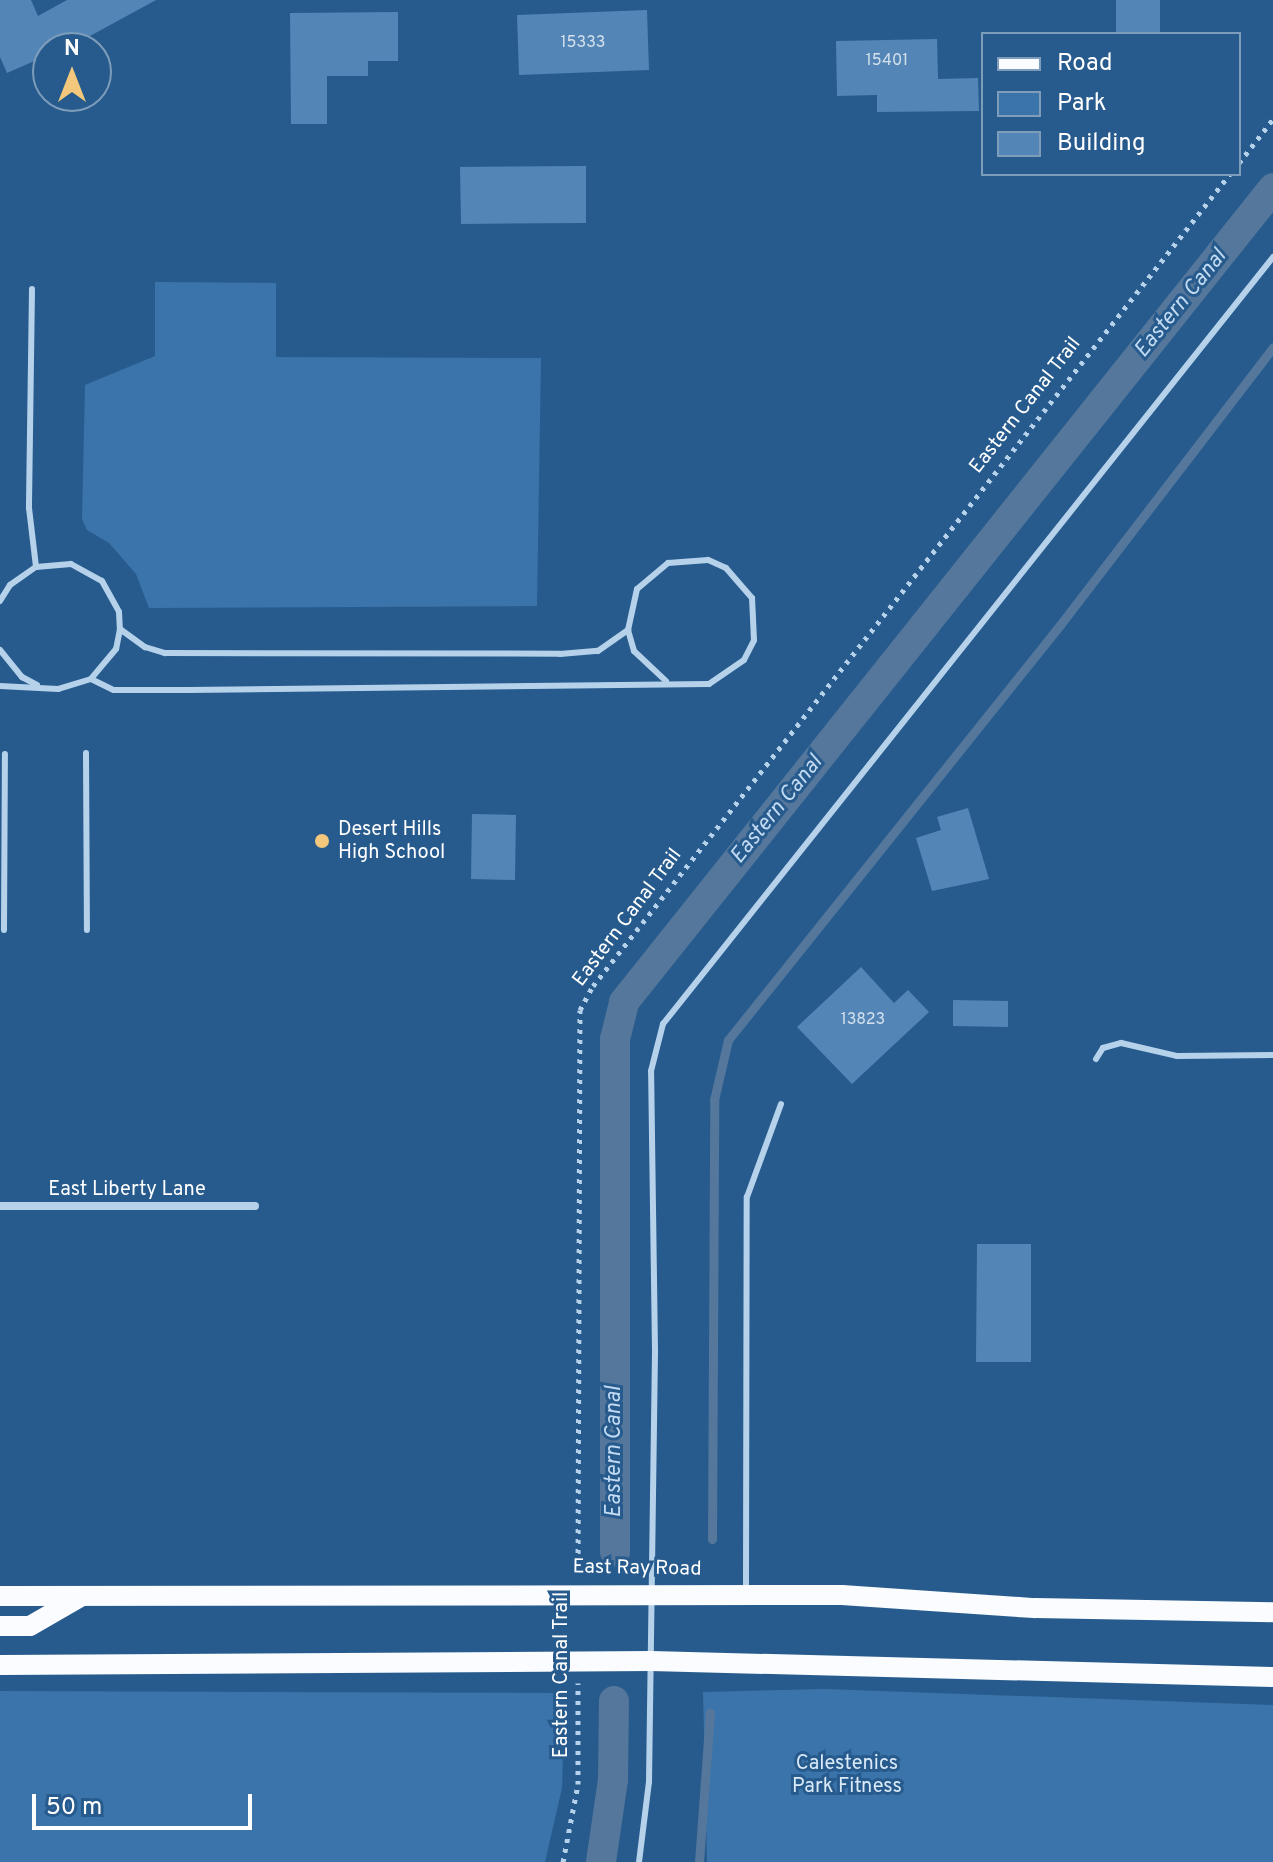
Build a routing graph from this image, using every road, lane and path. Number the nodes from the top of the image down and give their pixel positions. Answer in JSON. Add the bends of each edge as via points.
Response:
{"nodes":[{"id":1,"x":1273,"y":119,"type":"edge"},
{"id":2,"x":1241,"y":160,"type":"edge"},
{"id":3,"x":1228,"y":176,"type":"edge"},
{"id":4,"x":1273,"y":257,"type":"edge"},
{"id":5,"x":32,"y":289,"type":"dead end"},
{"id":6,"x":36,"y":567,"type":"junction"},
{"id":7,"x":0,"y":601,"type":"edge"},
{"id":8,"x":120,"y":629,"type":"junction"},
{"id":9,"x":628,"y":630,"type":"junction"},
{"id":10,"x":0,"y":650,"type":"edge"},
{"id":11,"x":91,"y":679,"type":"junction"},
{"id":12,"x":666,"y":681,"type":"junction"},
{"id":13,"x":0,"y":686,"type":"edge"},
{"id":14,"x":41,"y":686,"type":"junction"},
{"id":15,"x":86,"y":753,"type":"dead end"},
{"id":16,"x":5,"y":754,"type":"dead end"},
{"id":17,"x":4,"y":930,"type":"dead end"},
{"id":18,"x":87,"y":930,"type":"dead end"},
{"id":19,"x":1273,"y":1055,"type":"edge"},
{"id":20,"x":1096,"y":1059,"type":"dead end"},
{"id":21,"x":781,"y":1104,"type":"dead end"},
{"id":22,"x":0,"y":1206,"type":"edge"},
{"id":23,"x":255,"y":1206,"type":"dead end"},
{"id":24,"x":578,"y":1592,"type":"junction"},
{"id":25,"x":652,"y":1594,"type":"junction"},
{"id":26,"x":746,"y":1594,"type":"junction"},
{"id":27,"x":86,"y":1595,"type":"junction"},
{"id":28,"x":0,"y":1596,"type":"edge"},
{"id":29,"x":1273,"y":1612,"type":"edge"},
{"id":30,"x":0,"y":1626,"type":"edge"},
{"id":31,"x":651,"y":1661,"type":"junction"},
{"id":32,"x":578,"y":1662,"type":"junction"},
{"id":33,"x":0,"y":1665,"type":"edge"},
{"id":34,"x":1273,"y":1677,"type":"edge"},
{"id":35,"x":563,"y":1862,"type":"edge"},
{"id":36,"x":639,"y":1862,"type":"edge"}],
"edges":[{"from":1,"to":2,"type":"path"},
{"from":3,"to":24,"type":"path","name":"Eastern Canal Trail","via":[[593,986],[580,1010]]},
{"from":4,"to":25,"type":"lane","via":[[663,1024],[651,1071]]},
{"from":5,"to":6,"type":"lane","via":[[29,508]]},
{"from":6,"to":7,"type":"lane","via":[[10,585]]},
{"from":6,"to":8,"type":"lane","via":[[71,564],[102,581],[119,612]]},
{"from":8,"to":9,"type":"lane","via":[[145,647],[165,653],[513,654],[598,651]]},
{"from":8,"to":11,"type":"lane","via":[[111,657]]},
{"from":9,"to":12,"type":"lane","via":[[634,651]]},
{"from":9,"to":12,"type":"lane","via":[[637,589],[668,563],[708,560],[742,581],[756,618],[744,660],[709,684]]},
{"from":10,"to":14,"type":"lane","via":[[22,677]]},
{"from":11,"to":12,"type":"lane","via":[[114,690],[655,688]]},
{"from":11,"to":14,"type":"lane","via":[[67,687]]},
{"from":13,"to":14,"type":"lane"},
{"from":15,"to":18,"type":"lane"},
{"from":16,"to":17,"type":"lane"},
{"from":19,"to":20,"type":"lane","via":[[1177,1056],[1121,1043],[1103,1048]]},
{"from":21,"to":26,"type":"lane","via":[[747,1197]]},
{"from":22,"to":23,"type":"street","name":"East Liberty Lane"},
{"from":24,"to":25,"type":"main road","name":"East Ray Road"},
{"from":24,"to":27,"type":"main road","name":"East Ray Road"},
{"from":25,"to":26,"type":"main road","name":"East Ray Road"},
{"from":25,"to":31,"type":"lane"},
{"from":26,"to":29,"type":"main road","name":"East Ray Road","via":[[1035,1608]]},
{"from":27,"to":28,"type":"main road","name":"East Ray Road"},
{"from":27,"to":30,"type":"main road","via":[[30,1626]]},
{"from":31,"to":32,"type":"main road"},
{"from":31,"to":34,"type":"main road"},
{"from":31,"to":36,"type":"lane","via":[[649,1782]]},
{"from":32,"to":33,"type":"main road"},
{"from":32,"to":35,"type":"path","name":"Eastern Canal Trail","via":[[578,1784]]}]}
